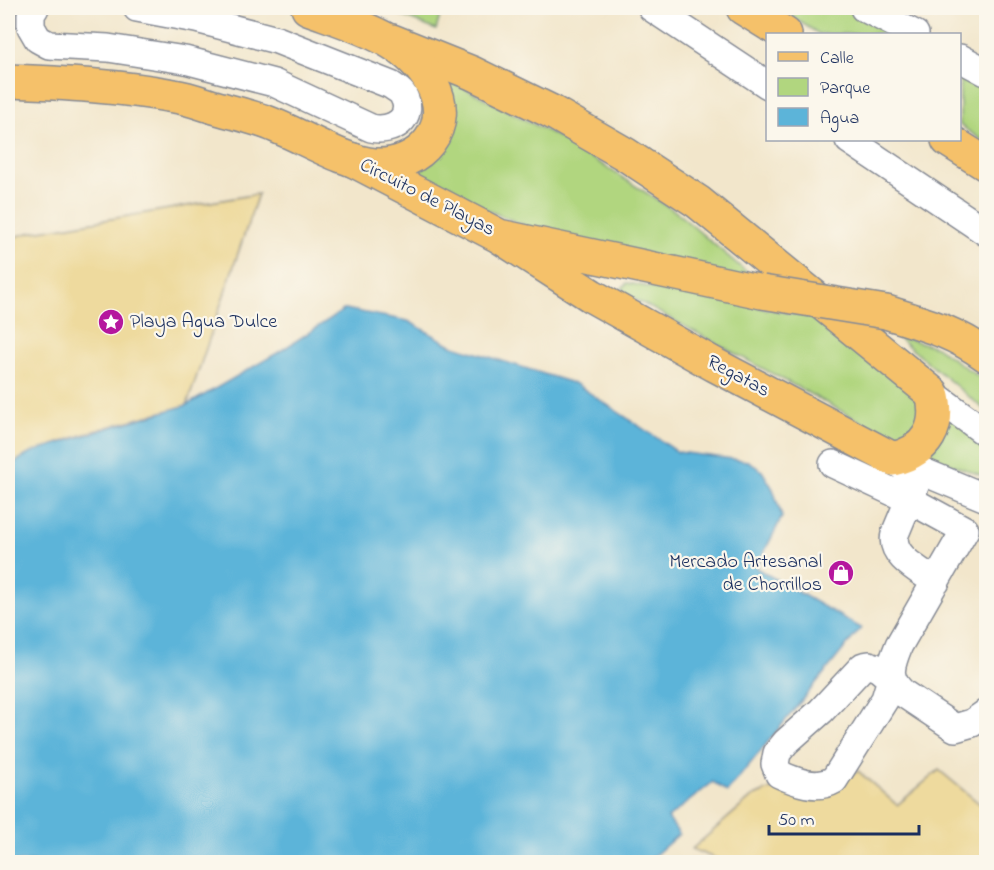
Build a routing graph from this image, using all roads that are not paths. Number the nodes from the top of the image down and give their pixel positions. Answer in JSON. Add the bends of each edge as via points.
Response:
{"nodes":[{"id":1,"x":35,"y":8,"type":"edge"},
{"id":2,"x":137,"y":8,"type":"edge"},
{"id":3,"x":308,"y":8,"type":"edge"},
{"id":4,"x":652,"y":8,"type":"edge"},
{"id":5,"x":743,"y":8,"type":"edge"},
{"id":6,"x":872,"y":9,"type":"edge"},
{"id":7,"x":197,"y":13,"type":"edge"},
{"id":8,"x":783,"y":33,"type":"edge"},
{"id":9,"x":913,"y":33,"type":"edge"},
{"id":10,"x":391,"y":41,"type":"junction"},
{"id":11,"x":961,"y":59,"type":"edge"},
{"id":12,"x":185,"y":60,"type":"junction"},
{"id":13,"x":987,"y":72,"type":"edge"},
{"id":14,"x":8,"y":81,"type":"edge"},
{"id":15,"x":766,"y":84,"type":"edge"},
{"id":16,"x":850,"y":141,"type":"edge"},
{"id":17,"x":950,"y":141,"type":"edge"},
{"id":18,"x":351,"y":159,"type":"junction"},
{"id":19,"x":987,"y":164,"type":"edge"},
{"id":20,"x":987,"y":232,"type":"edge"},
{"id":21,"x":499,"y":236,"type":"junction"},
{"id":22,"x":987,"y":355,"type":"edge"},
{"id":23,"x":932,"y":393,"type":"junction"},
{"id":24,"x":987,"y":433,"type":"edge"},
{"id":25,"x":893,"y":459,"type":"junction"},
{"id":26,"x":833,"y":464,"type":"dead end"},
{"id":27,"x":986,"y":497,"type":"edge"},
{"id":28,"x":910,"y":500,"type":"junction"},
{"id":29,"x":936,"y":582,"type":"junction"},
{"id":30,"x":891,"y":679,"type":"junction"},
{"id":31,"x":987,"y":713,"type":"edge"}],
"edges":[{"from":1,"to":12,"type":"street","via":[[31,27],[38,39],[49,45],[108,48]]},
{"from":2,"to":7,"type":"street"},
{"from":3,"to":10,"type":"main road"},
{"from":4,"to":15,"type":"street"},
{"from":5,"to":8,"type":"main road"},
{"from":6,"to":9,"type":"street"},
{"from":7,"to":12,"type":"street"},
{"from":7,"to":12,"type":"street","via":[[391,85],[402,94],[406,108],[402,120],[393,128],[371,128],[274,83]]},
{"from":10,"to":18,"type":"main road","via":[[415,61],[432,85],[439,111],[435,132],[422,151],[400,163],[374,165]]},
{"from":10,"to":23,"type":"main road","via":[[472,73],[626,154],[698,202]]},
{"from":11,"to":13,"type":"street"},
{"from":14,"to":18,"type":"main road","name":"Circuito de Playas","via":[[85,84],[176,96],[266,122]]},
{"from":16,"to":20,"type":"street"},
{"from":17,"to":19,"type":"main road"},
{"from":18,"to":21,"type":"main road","name":"Circuito de Playas"},
{"from":21,"to":22,"type":"main road","name":"Circuito de Playas","bridge":true,"via":[[762,292],[886,312],[940,328]]},
{"from":21,"to":25,"type":"main road","name":"Regatas","via":[[592,296]]},
{"from":23,"to":24,"type":"street"},
{"from":23,"to":25,"type":"main road","via":[[935,418],[926,441],[911,453]]},
{"from":25,"to":27,"type":"street","name":"Regatas"},
{"from":25,"to":28,"type":"street","via":[[917,481]]},
{"from":26,"to":28,"type":"street"},
{"from":28,"to":29,"type":"street","via":[[893,542],[901,556]]},
{"from":28,"to":29,"type":"street","via":[[965,530]]},
{"from":29,"to":30,"type":"street","via":[[899,645]]},
{"from":30,"to":30,"type":"street","via":[[878,668],[862,666],[777,753],[775,764],[779,774],[807,784],[834,780],[885,699]]},
{"from":30,"to":31,"type":"street","via":[[904,694],[955,728]]}]}
